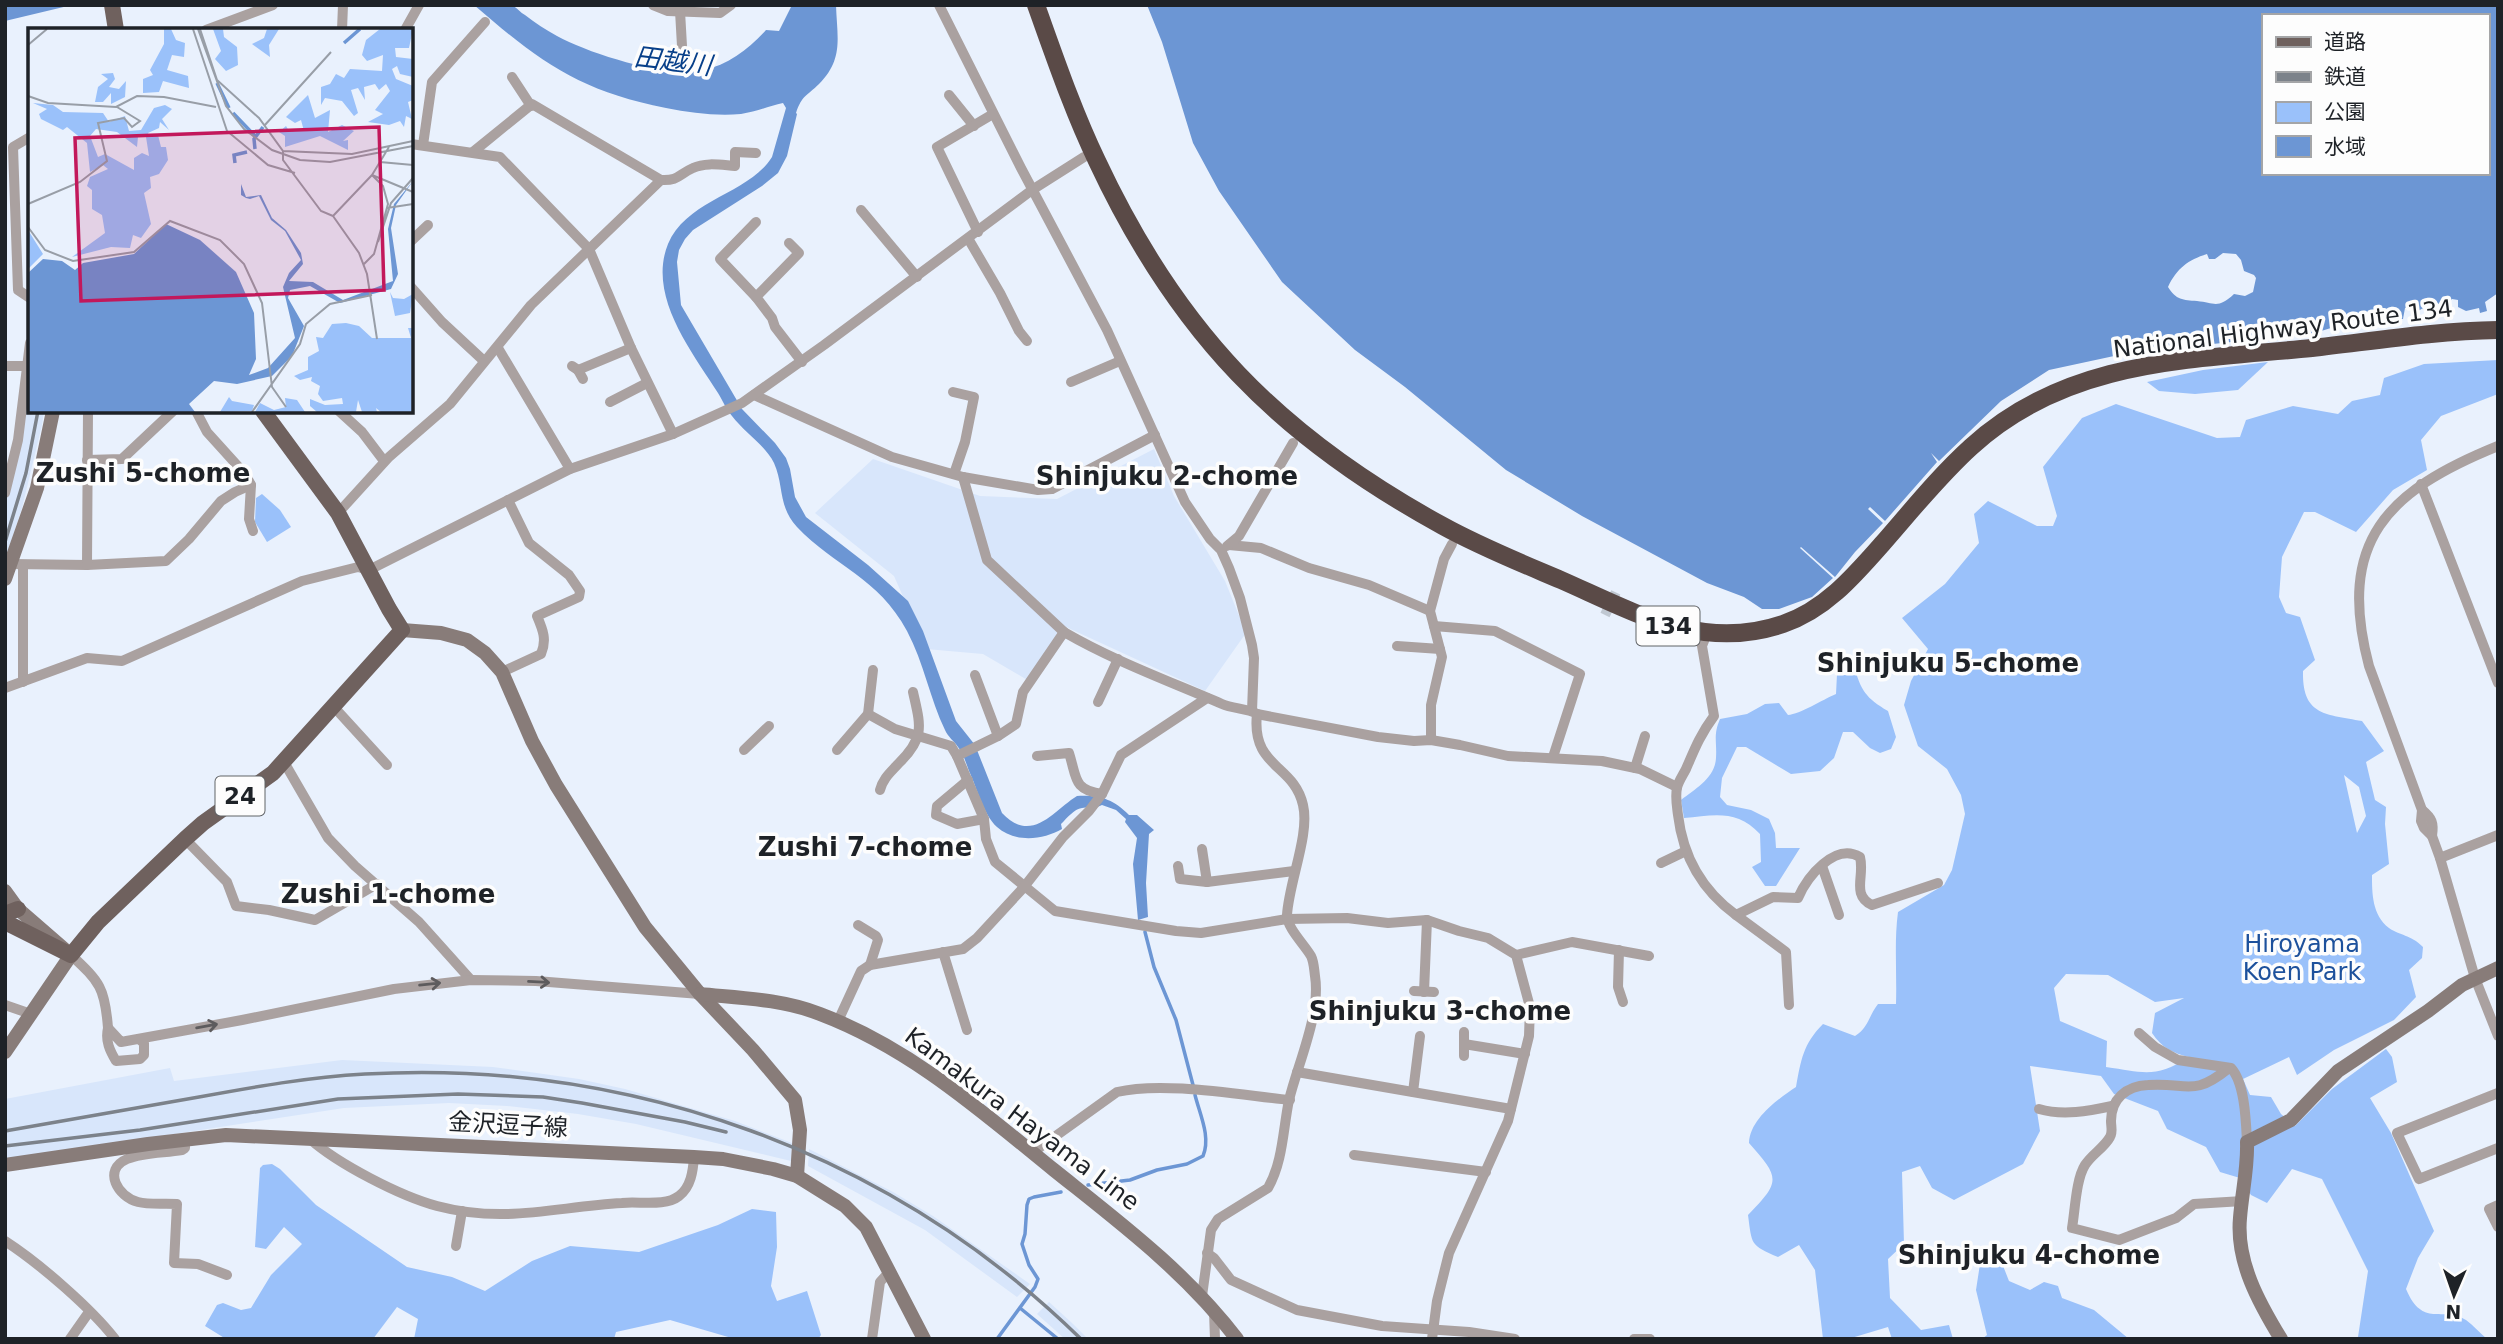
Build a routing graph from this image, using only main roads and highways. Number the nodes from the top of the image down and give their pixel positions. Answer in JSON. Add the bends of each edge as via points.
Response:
{"nodes":[{"id":1,"x":112,"y":5,"type":"edge"},
{"id":2,"x":1036,"y":5,"type":"edge"},
{"id":3,"x":116,"y":28,"type":"edge"},
{"id":4,"x":2498,"y":330,"type":"edge"},
{"id":5,"x":53,"y":413,"type":"edge"},
{"id":6,"x":264,"y":413,"type":"edge"},
{"id":7,"x":5,"y":579,"type":"edge"},
{"id":8,"x":402,"y":630,"type":"junction"},
{"id":9,"x":5,"y":891,"type":"edge"},
{"id":10,"x":11,"y":911,"type":"edge"},
{"id":11,"x":5,"y":922,"type":"edge"},
{"id":12,"x":71,"y":955,"type":"junction"},
{"id":13,"x":2498,"y":968,"type":"edge"},
{"id":14,"x":700,"y":993,"type":"junction"},
{"id":15,"x":5,"y":1052,"type":"edge"},
{"id":16,"x":5,"y":1165,"type":"edge"},
{"id":17,"x":797,"y":1177,"type":"junction"},
{"id":18,"x":924,"y":1339,"type":"edge"},
{"id":19,"x":1237,"y":1339,"type":"edge"},
{"id":20,"x":2281,"y":1339,"type":"edge"}],
"edges":[{"from":1,"to":3,"type":"main road"},
{"from":2,"to":4,"type":"highway","name":"National Highway Route 134","number":"134","via":[[1080,124],[1129,224],[1187,316],[1252,390],[1339,463],[1446,528],[1672,627],[1710,634],[1745,633],[1782,625],[1815,609],[1851,579],[1971,446],[2017,411],[2063,388],[2119,371],[2172,362]]},
{"from":5,"to":7,"type":"main road","via":[[17,565]]},
{"from":6,"to":8,"type":"main road","via":[[338,513]]},
{"from":8,"to":12,"type":"main road","number":"24","via":[[273,773],[185,839],[98,922]]},
{"from":8,"to":14,"type":"main road","via":[[467,640],[502,672],[532,741],[618,886],[645,927]]},
{"from":9,"to":10,"type":"main road"},
{"from":10,"to":12,"type":"main road"},
{"from":11,"to":12,"type":"main road"},
{"from":12,"to":15,"type":"main road"},
{"from":13,"to":20,"type":"main road","via":[[2462,985],[2338,1071],[2291,1120],[2247,1142],[2239,1222],[2248,1274]]},
{"from":14,"to":17,"type":"main road","via":[[795,1100],[800,1129]]},
{"from":14,"to":19,"type":"main road","name":"Kamakura Hayama Line","via":[[789,1005],[838,1021],[924,1067],[1133,1231],[1202,1296]]},
{"from":16,"to":17,"type":"main road","name":"金沢逗子線","via":[[226,1135],[694,1157],[748,1163]]},
{"from":17,"to":18,"type":"main road","name":"金沢逗子線","via":[[845,1206],[866,1227]]}]}
